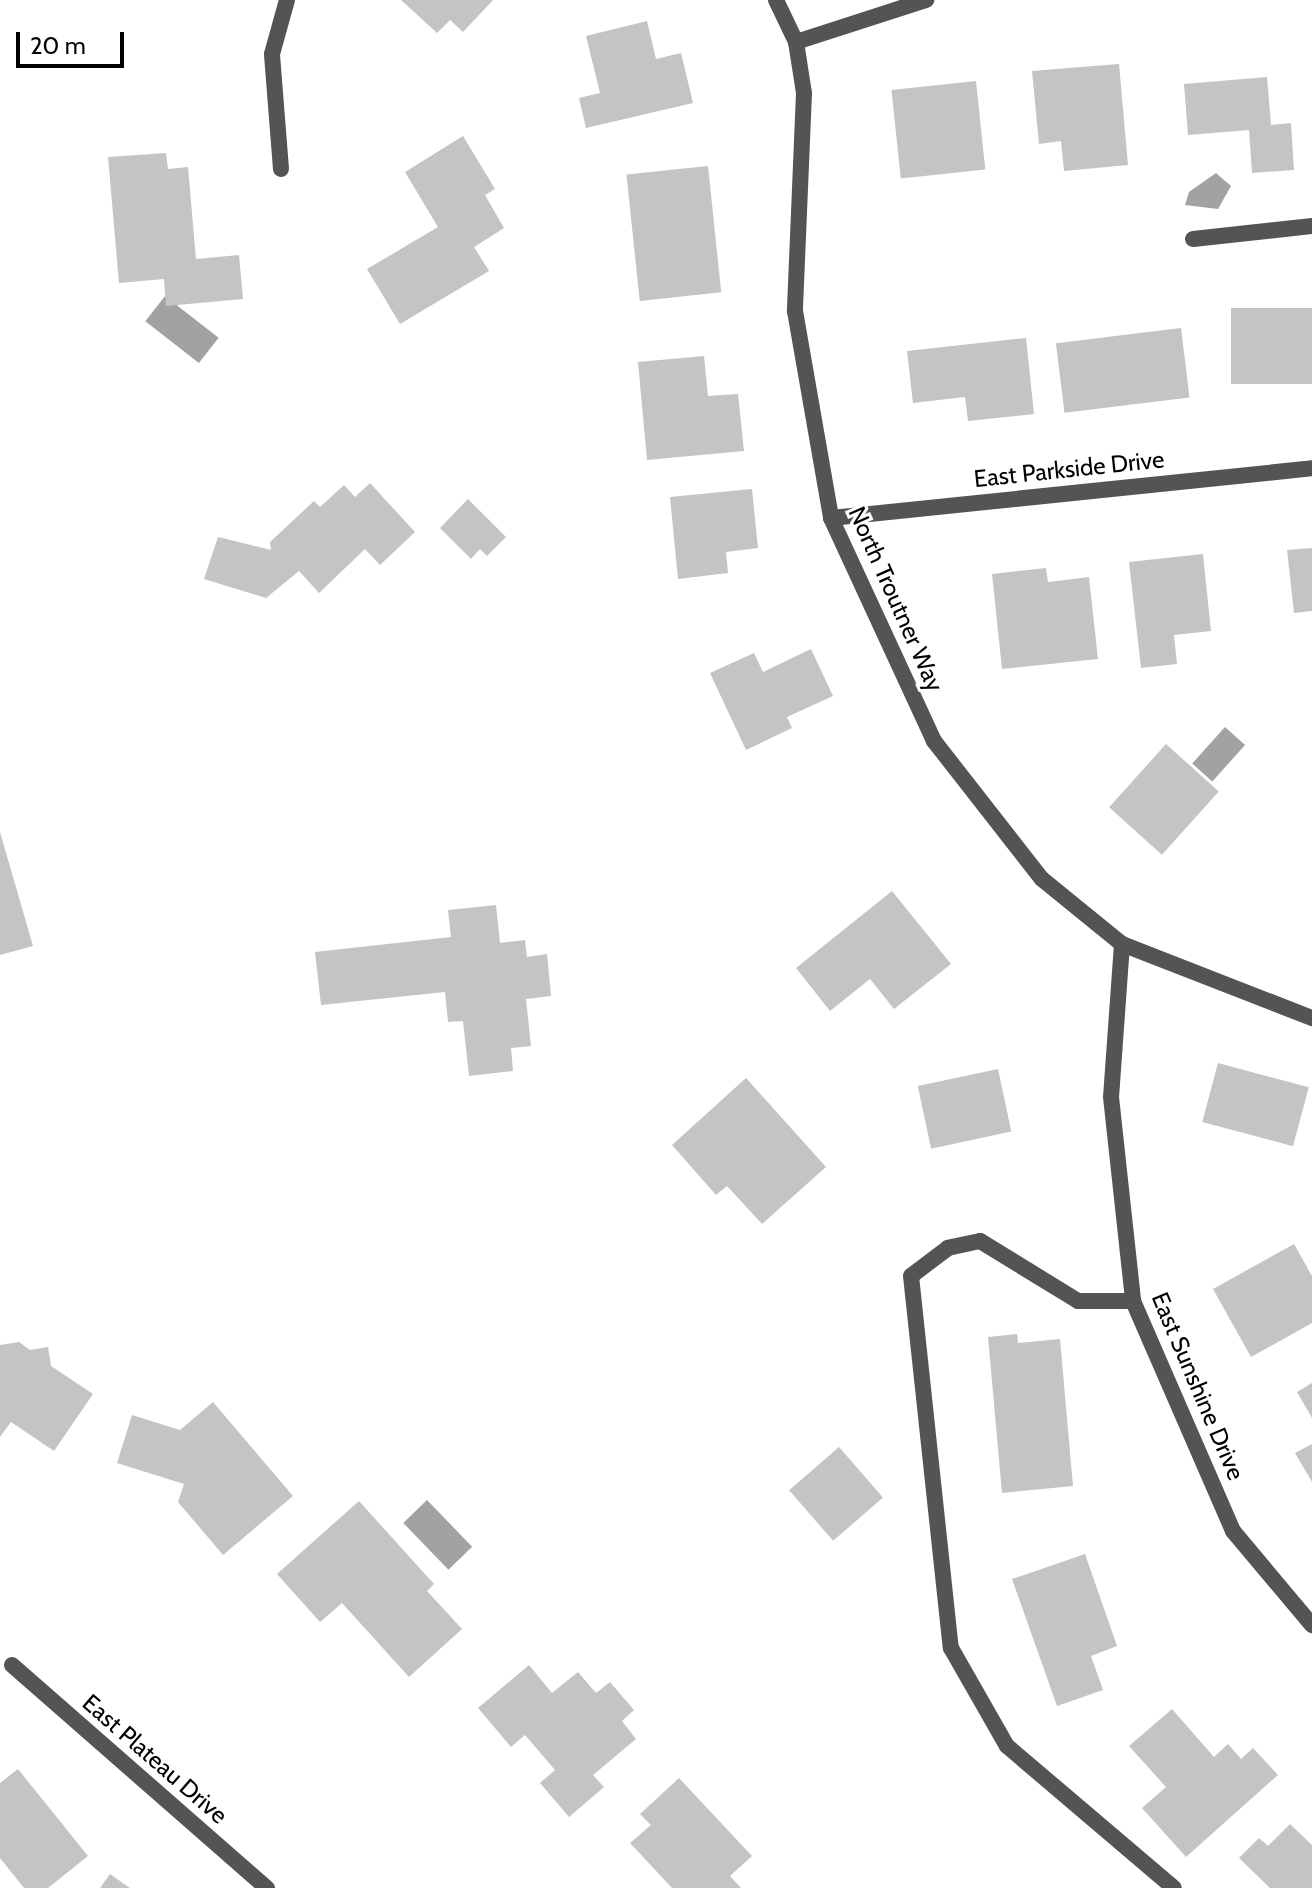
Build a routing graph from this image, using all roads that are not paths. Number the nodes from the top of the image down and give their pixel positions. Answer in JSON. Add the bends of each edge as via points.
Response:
{"nodes":[{"id":1,"x":287,"y":0,"type":"edge"},
{"id":2,"x":776,"y":0,"type":"edge"},
{"id":3,"x":926,"y":0,"type":"edge"},
{"id":4,"x":796,"y":42,"type":"junction"},
{"id":5,"x":281,"y":169,"type":"dead end"},
{"id":6,"x":1312,"y":226,"type":"edge"},
{"id":7,"x":1193,"y":239,"type":"dead end"},
{"id":8,"x":1312,"y":468,"type":"edge"},
{"id":9,"x":831,"y":518,"type":"junction"},
{"id":10,"x":1122,"y":944,"type":"junction"},
{"id":11,"x":1312,"y":1018,"type":"edge"},
{"id":12,"x":1133,"y":1301,"type":"junction"},
{"id":13,"x":1312,"y":1625,"type":"edge"},
{"id":14,"x":12,"y":1665,"type":"dead end"},
{"id":15,"x":267,"y":1888,"type":"edge"},
{"id":16,"x":1174,"y":1888,"type":"edge"}],
"edges":[{"from":1,"to":5,"type":"street","via":[[272,54]]},
{"from":2,"to":4,"type":"street","name":"North Troutner Way"},
{"from":3,"to":4,"type":"street"},
{"from":4,"to":9,"type":"street","name":"North Troutner Way","via":[[804,93],[795,311]]},
{"from":6,"to":7,"type":"street"},
{"from":8,"to":9,"type":"street","name":"East Parkside Drive"},
{"from":9,"to":10,"type":"street","name":"North Troutner Way","via":[[934,741],[1042,879]]},
{"from":10,"to":11,"type":"street","name":"North Troutner Way"},
{"from":10,"to":12,"type":"street","name":"East Sunshine Drive","via":[[1111,1097]]},
{"from":12,"to":13,"type":"street","name":"East Sunshine Drive","via":[[1233,1531]]},
{"from":12,"to":16,"type":"street","via":[[1078,1301],[980,1241],[948,1248],[911,1276],[951,1648],[1007,1746]]},
{"from":14,"to":15,"type":"street","name":"East Plateau Drive"}]}
